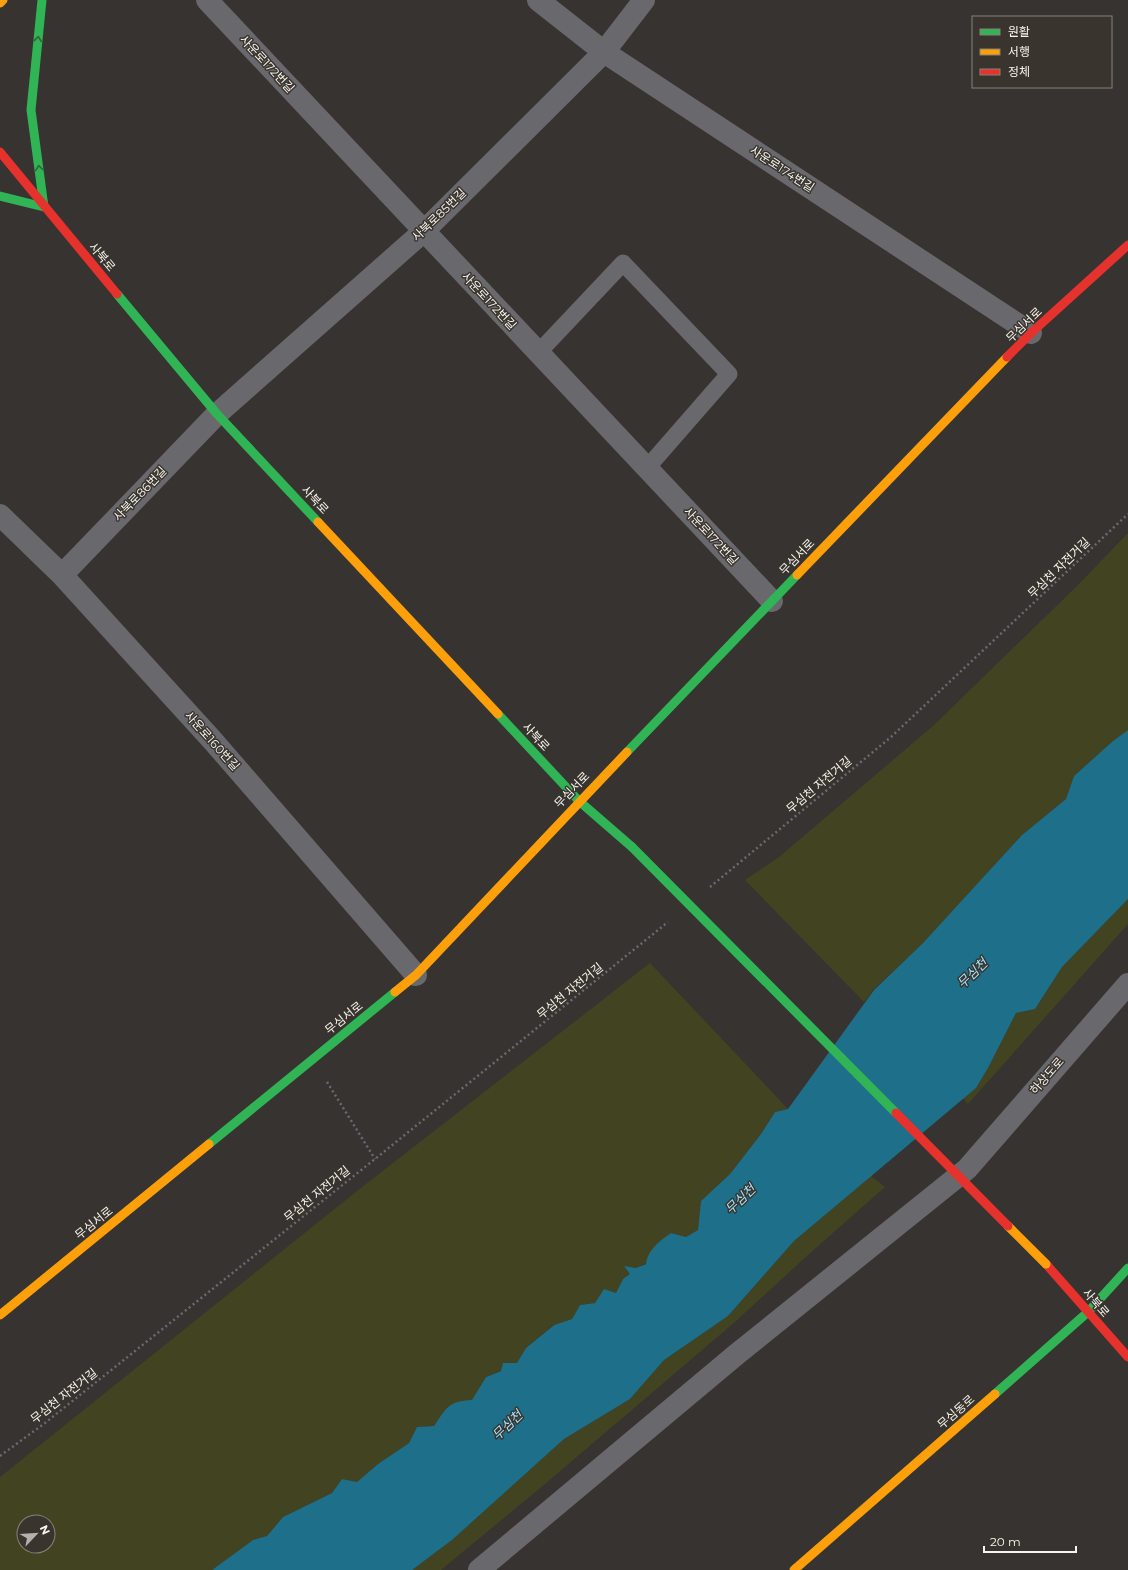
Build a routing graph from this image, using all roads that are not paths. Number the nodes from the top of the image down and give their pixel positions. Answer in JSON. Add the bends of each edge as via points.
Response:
{"nodes":[{"id":1,"x":3,"y":0,"type":"edge"},
{"id":2,"x":42,"y":0,"type":"edge"},
{"id":3,"x":207,"y":0,"type":"edge"},
{"id":4,"x":538,"y":0,"type":"edge"},
{"id":5,"x":644,"y":0,"type":"edge"},
{"id":6,"x":0,"y":3,"type":"edge"},
{"id":7,"x":604,"y":52,"type":"junction"},
{"id":8,"x":0,"y":152,"type":"edge"},
{"id":9,"x":0,"y":196,"type":"edge"},
{"id":10,"x":44,"y":207,"type":"junction"},
{"id":11,"x":424,"y":231,"type":"junction"},
{"id":12,"x":1128,"y":245,"type":"edge"},
{"id":13,"x":1031,"y":333,"type":"junction"},
{"id":14,"x":538,"y":353,"type":"junction"},
{"id":15,"x":217,"y":414,"type":"junction"},
{"id":16,"x":647,"y":468,"type":"junction"},
{"id":17,"x":0,"y":515,"type":"edge"},
{"id":18,"x":62,"y":575,"type":"junction"},
{"id":19,"x":772,"y":601,"type":"junction"},
{"id":20,"x":578,"y":801,"type":"junction"},
{"id":21,"x":416,"y":975,"type":"junction"},
{"id":22,"x":1128,"y":984,"type":"edge"},
{"id":23,"x":1128,"y":1268,"type":"edge"},
{"id":24,"x":1088,"y":1312,"type":"junction"},
{"id":25,"x":0,"y":1315,"type":"edge"},
{"id":26,"x":1128,"y":1357,"type":"edge"},
{"id":27,"x":479,"y":1570,"type":"edge"},
{"id":28,"x":794,"y":1570,"type":"edge"}],
"edges":[{"from":1,"to":6,"type":"street"},
{"from":10,"to":2,"type":"street","one_way":true,"via":[[31,110]]},
{"from":3,"to":11,"type":"street","name":"사운로172번길"},
{"from":4,"to":7,"type":"street","name":"사운로174번길"},
{"from":5,"to":7,"type":"street","name":"사북로85번길"},
{"from":7,"to":11,"type":"street","name":"사북로85번길"},
{"from":7,"to":13,"type":"street","name":"사운로174번길"},
{"from":8,"to":10,"type":"street","name":"사북로"},
{"from":9,"to":10,"type":"street"},
{"from":10,"to":15,"type":"street","name":"사북로"},
{"from":11,"to":14,"type":"street","name":"사운로172번길"},
{"from":11,"to":15,"type":"street","name":"사북로85번길"},
{"from":12,"to":13,"type":"street","name":"무심서로"},
{"from":13,"to":19,"type":"street","name":"무심서로"},
{"from":14,"to":16,"type":"street","name":"사운로172번길"},
{"from":14,"to":16,"type":"lane","via":[[623,263],[729,374]]},
{"from":15,"to":18,"type":"street","name":"사북로86번길"},
{"from":15,"to":20,"type":"street","name":"사북로"},
{"from":16,"to":19,"type":"street","name":"사운로172번길"},
{"from":17,"to":18,"type":"street","name":"사운로160번길"},
{"from":18,"to":21,"type":"street","name":"사운로160번길","via":[[213,741]]},
{"from":19,"to":20,"type":"street","name":"무심서로"},
{"from":20,"to":21,"type":"street","name":"무심서로"},
{"from":20,"to":24,"type":"street","name":"사북로","bridge":true,"via":[[632,847],[1046,1264]]},
{"from":21,"to":25,"type":"street","name":"무심서로"},
{"from":22,"to":27,"type":"street","name":"하상도로","via":[[967,1169],[737,1354]]},
{"from":23,"to":24,"type":"street","name":"무심동로"},
{"from":24,"to":26,"type":"street","name":"사북로"},
{"from":24,"to":28,"type":"street","name":"무심동로"}]}
